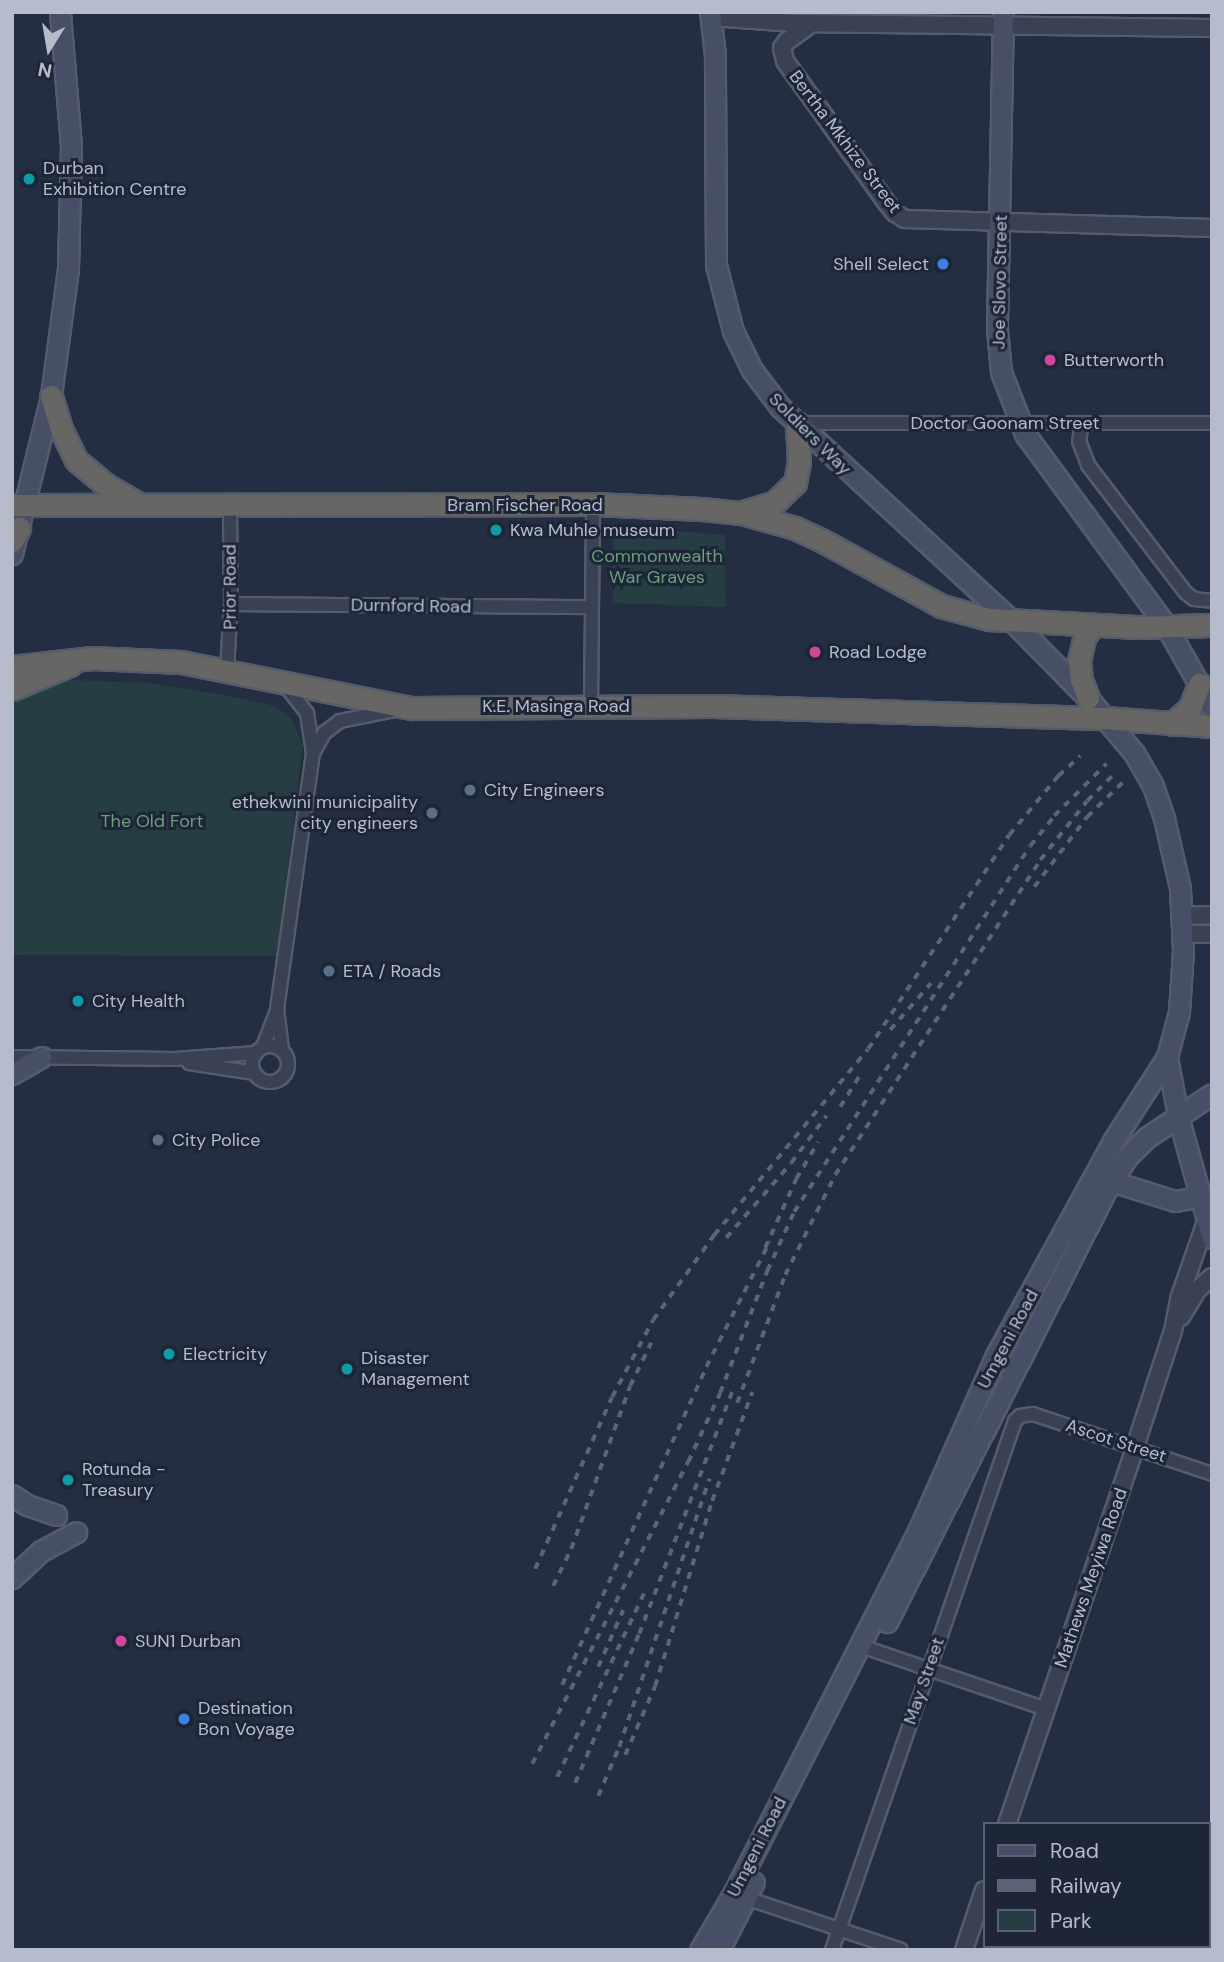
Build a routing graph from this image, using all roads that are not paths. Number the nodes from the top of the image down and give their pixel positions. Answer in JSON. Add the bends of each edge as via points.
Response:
{"nodes":[{"id":1,"x":60,"y":12,"type":"edge"},
{"id":2,"x":711,"y":15,"type":"edge"},
{"id":3,"x":1003,"y":19,"type":"edge"},
{"id":4,"x":811,"y":23,"type":"junction"},
{"id":5,"x":1212,"y":28,"type":"edge"},
{"id":6,"x":1001,"y":224,"type":"junction"},
{"id":7,"x":1212,"y":228,"type":"edge"},
{"id":8,"x":51,"y":396,"type":"junction"},
{"id":9,"x":1020,"y":422,"type":"junction"},
{"id":10,"x":797,"y":423,"type":"junction"},
{"id":11,"x":1082,"y":423,"type":"junction"},
{"id":12,"x":1212,"y":423,"type":"edge"},
{"id":13,"x":230,"y":505,"type":"junction"},
{"id":14,"x":593,"y":505,"type":"junction"},
{"id":15,"x":19,"y":506,"type":"edge"},
{"id":16,"x":142,"y":506,"type":"junction"},
{"id":17,"x":741,"y":513,"type":"junction"},
{"id":18,"x":16,"y":534,"type":"edge"},
{"id":19,"x":12,"y":555,"type":"edge"},
{"id":20,"x":1212,"y":601,"type":"edge"},
{"id":21,"x":231,"y":604,"type":"junction"},
{"id":22,"x":592,"y":607,"type":"junction"},
{"id":23,"x":1013,"y":622,"type":"junction"},
{"id":24,"x":1212,"y":625,"type":"edge"},
{"id":25,"x":1093,"y":626,"type":"junction"},
{"id":26,"x":1166,"y":626,"type":"junction"},
{"id":27,"x":85,"y":659,"type":"junction"},
{"id":28,"x":12,"y":667,"type":"edge"},
{"id":29,"x":227,"y":668,"type":"junction"},
{"id":30,"x":279,"y":680,"type":"junction"},
{"id":31,"x":1199,"y":684,"type":"junction"},
{"id":32,"x":12,"y":689,"type":"edge"},
{"id":33,"x":1088,"y":698,"type":"junction"},
{"id":34,"x":591,"y":705,"type":"junction"},
{"id":35,"x":1212,"y":707,"type":"edge"},
{"id":36,"x":412,"y":708,"type":"junction"},
{"id":37,"x":1105,"y":718,"type":"junction"},
{"id":38,"x":1172,"y":724,"type":"junction"},
{"id":39,"x":1212,"y":726,"type":"edge"},
{"id":40,"x":313,"y":753,"type":"junction"},
{"id":41,"x":1212,"y":915,"type":"edge"},
{"id":42,"x":1183,"y":925,"type":"junction"},
{"id":43,"x":1212,"y":934,"type":"edge"},
{"id":44,"x":277,"y":1009,"type":"junction"},
{"id":45,"x":282,"y":1049,"type":"junction"},
{"id":46,"x":259,"y":1050,"type":"junction"},
{"id":47,"x":12,"y":1057,"type":"edge"},
{"id":48,"x":42,"y":1057,"type":"junction"},
{"id":49,"x":1167,"y":1057,"type":"junction"},
{"id":50,"x":175,"y":1059,"type":"junction"},
{"id":51,"x":254,"y":1073,"type":"junction"},
{"id":52,"x":12,"y":1074,"type":"edge"},
{"id":53,"x":1212,"y":1094,"type":"edge"},
{"id":54,"x":1178,"y":1116,"type":"junction"},
{"id":55,"x":1111,"y":1181,"type":"junction"},
{"id":56,"x":1198,"y":1197,"type":"junction"},
{"id":57,"x":1209,"y":1230,"type":"edge"},
{"id":58,"x":1212,"y":1277,"type":"edge"},
{"id":59,"x":1173,"y":1331,"type":"junction"},
{"id":60,"x":996,"y":1355,"type":"junction"},
{"id":61,"x":1015,"y":1366,"type":"junction"},
{"id":62,"x":1020,"y":1416,"type":"joint"},
{"id":63,"x":1135,"y":1447,"type":"junction"},
{"id":64,"x":1212,"y":1474,"type":"edge"},
{"id":65,"x":12,"y":1495,"type":"edge"},
{"id":66,"x":56,"y":1515,"type":"dead end"},
{"id":67,"x":75,"y":1532,"type":"dead end"},
{"id":68,"x":926,"y":1533,"type":"junction"},
{"id":69,"x":12,"y":1578,"type":"edge"},
{"id":70,"x":867,"y":1648,"type":"junction"},
{"id":71,"x":928,"y":1668,"type":"junction"},
{"id":72,"x":1046,"y":1709,"type":"junction"},
{"id":73,"x":1008,"y":1822,"type":"edge"},
{"id":74,"x":982,"y":1896,"type":"edge"},
{"id":75,"x":746,"y":1898,"type":"junction"},
{"id":76,"x":839,"y":1930,"type":"junction"},
{"id":77,"x":700,"y":1950,"type":"edge"},
{"id":78,"x":719,"y":1950,"type":"edge"},
{"id":79,"x":832,"y":1950,"type":"edge"},
{"id":80,"x":901,"y":1950,"type":"edge"},
{"id":81,"x":964,"y":1950,"type":"edge"}],
"edges":[{"from":1,"to":8,"type":"main road","via":[[71,203],[67,281]]},
{"from":2,"to":4,"type":"street"},
{"from":2,"to":10,"type":"main road","name":"Soldiers Way","via":[[715,55],[713,241],[721,290],[733,331],[752,370]]},
{"from":3,"to":4,"type":"street"},
{"from":3,"to":5,"type":"street"},
{"from":3,"to":6,"type":"main road","name":"Joe Slovo Street"},
{"from":4,"to":6,"type":"street","name":"Bertha Mkhize Street","via":[[782,48],[785,61],[895,213],[918,220]]},
{"from":6,"to":7,"type":"street","name":"Bertha Mkhize Street"},
{"from":6,"to":9,"type":"main road","name":"Joe Slovo Street","via":[[999,351]]},
{"from":8,"to":15,"type":"main road"},
{"from":8,"to":16,"type":"highway","via":[[76,460]]},
{"from":9,"to":10,"type":"street","name":"Doctor Goonam Street"},
{"from":9,"to":11,"type":"street","name":"Doctor Goonam Street"},
{"from":9,"to":26,"type":"main road","name":"Joe Slovo Street"},
{"from":10,"to":17,"type":"highway","via":[[795,483],[775,502]]},
{"from":10,"to":23,"type":"main road","name":"Soldiers Way"},
{"from":11,"to":12,"type":"street","name":"Doctor Goonam Street"},
{"from":11,"to":20,"type":"street","via":[[1079,441],[1088,465],[1186,593]]},
{"from":13,"to":14,"type":"highway","name":"Bram Fischer Road"},
{"from":13,"to":16,"type":"highway","name":"Bram Fischer Road"},
{"from":13,"to":21,"type":"street","name":"Prior Road"},
{"from":14,"to":17,"type":"highway","name":"Bram Fischer Road"},
{"from":14,"to":22,"type":"street"},
{"from":15,"to":16,"type":"highway","name":"Bram Fischer Road"},
{"from":15,"to":18,"type":"main road"},
{"from":17,"to":23,"type":"highway","name":"Bram Fischer Road","via":[[813,536],[941,606]]},
{"from":18,"to":19,"type":"main road"},
{"from":21,"to":22,"type":"street","name":"Durnford Road"},
{"from":21,"to":29,"type":"street","name":"Prior Road"},
{"from":22,"to":34,"type":"street"},
{"from":23,"to":25,"type":"highway","name":"Bram Fischer Road"},
{"from":23,"to":33,"type":"main road","name":"Soldiers Way"},
{"from":24,"to":26,"type":"highway"},
{"from":25,"to":26,"type":"highway"},
{"from":25,"to":33,"type":"highway","via":[[1085,635],[1079,661]]},
{"from":26,"to":31,"type":"main road"},
{"from":27,"to":28,"type":"highway","name":"K.E. Masinga Road"},
{"from":27,"to":29,"type":"highway","name":"K.E. Masinga Road","via":[[160,660]]},
{"from":27,"to":32,"type":"highway"},
{"from":29,"to":30,"type":"highway","name":"K.E. Masinga Road"},
{"from":30,"to":36,"type":"highway","name":"K.E. Masinga Road"},
{"from":30,"to":40,"type":"street","via":[[307,713]]},
{"from":31,"to":35,"type":"main road"},
{"from":31,"to":38,"type":"highway","via":[[1190,708]]},
{"from":33,"to":37,"type":"main road","name":"Soldiers Way"},
{"from":34,"to":36,"type":"highway","name":"K.E. Masinga Road"},
{"from":34,"to":37,"type":"highway","name":"K.E. Masinga Road"},
{"from":36,"to":40,"type":"street","via":[[340,721],[324,733]]},
{"from":37,"to":38,"type":"highway"},
{"from":37,"to":42,"type":"main road","name":"Umgeni Road","via":[[1152,784],[1173,854]]},
{"from":38,"to":39,"type":"highway"},
{"from":40,"to":44,"type":"street"},
{"from":41,"to":42,"type":"street"},
{"from":42,"to":43,"type":"street"},
{"from":42,"to":49,"type":"main road","name":"Umgeni Road","via":[[1179,1012]]},
{"from":44,"to":45,"type":"street"},
{"from":44,"to":46,"type":"street"},
{"from":45,"to":46,"type":"street"},
{"from":45,"to":51,"type":"street","via":[[289,1065],[282,1079],[268,1082]]},
{"from":46,"to":50,"type":"street"},
{"from":46,"to":51,"type":"street","via":[[252,1063]]},
{"from":47,"to":48,"type":"street"},
{"from":48,"to":50,"type":"street"},
{"from":48,"to":52,"type":"main road"},
{"from":49,"to":54,"type":"main road"},
{"from":49,"to":60,"type":"main road","name":"Umgeni Road","via":[[1113,1141]]},
{"from":50,"to":51,"type":"street"},
{"from":53,"to":54,"type":"main road","name":"Umgeni Road"},
{"from":54,"to":55,"type":"main road","name":"Umgeni Road","via":[[1135,1149]]},
{"from":54,"to":56,"type":"main road"},
{"from":55,"to":56,"type":"main road","via":[[1175,1201]]},
{"from":55,"to":61,"type":"main road","name":"Umgeni Road"},
{"from":56,"to":57,"type":"main road"},
{"from":57,"to":59,"type":"street","name":"Mathews Meyiwa Road","via":[[1179,1299]]},
{"from":58,"to":59,"type":"street","name":"Mathews Meyiwa Road","via":[[1189,1301]]},
{"from":59,"to":63,"type":"street","name":"Mathews Meyiwa Road"},
{"from":60,"to":61,"type":"main road"},
{"from":60,"to":68,"type":"main road","name":"Umgeni Road"},
{"from":61,"to":68,"type":"main road","name":"Umgeni Road"},
{"from":62,"to":63,"type":"street","name":"Ascot Street","via":[[1034,1414]]},
{"from":62,"to":71,"type":"street","name":"May Street","via":[[1009,1432]]},
{"from":63,"to":64,"type":"street","name":"Ascot Street"},
{"from":63,"to":72,"type":"street","name":"Mathews Meyiwa Road"},
{"from":65,"to":66,"type":"main road"},
{"from":67,"to":69,"type":"main road","via":[[41,1551]]},
{"from":68,"to":70,"type":"main road","name":"Umgeni Road"},
{"from":70,"to":71,"type":"street"},
{"from":70,"to":75,"type":"main road","name":"Umgeni Road"},
{"from":70,"to":77,"type":"main road","name":"Umgeni Road"},
{"from":71,"to":72,"type":"street"},
{"from":71,"to":76,"type":"street","name":"May Street"},
{"from":72,"to":73,"type":"street","name":"Mathews Meyiwa Road"},
{"from":74,"to":81,"type":"street"},
{"from":75,"to":76,"type":"street"},
{"from":75,"to":78,"type":"main road","name":"Umgeni Road"},
{"from":76,"to":79,"type":"street","name":"May Street"},
{"from":76,"to":80,"type":"street"}]}
